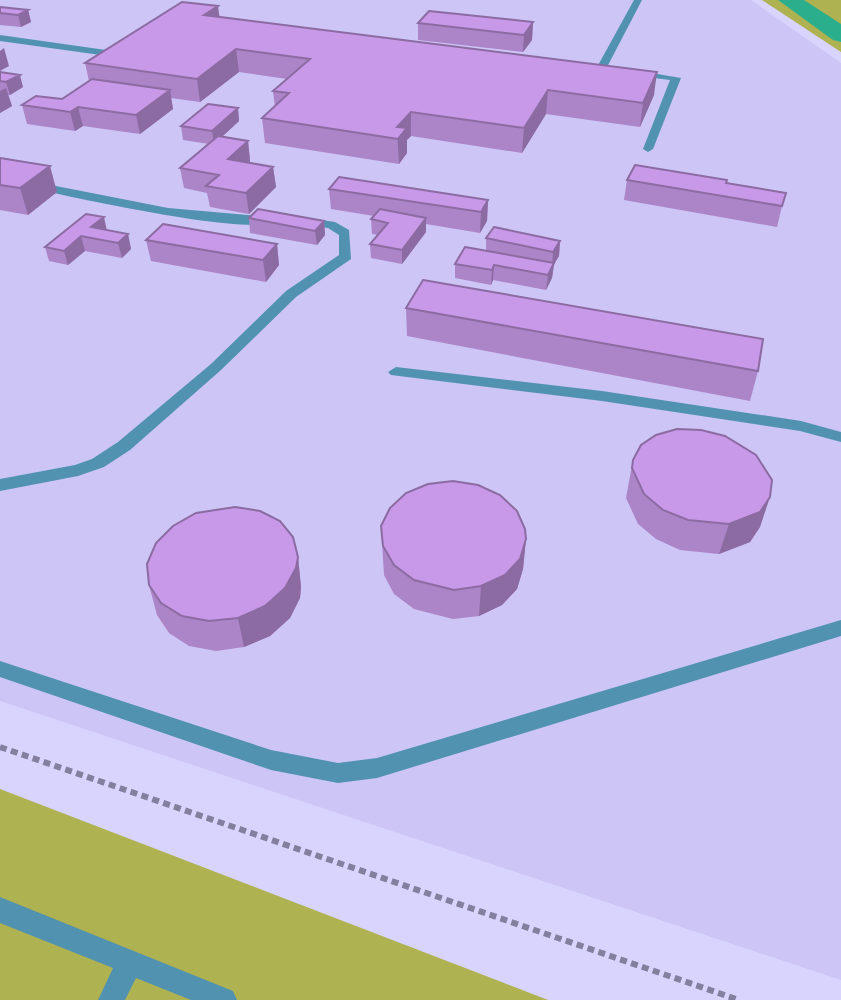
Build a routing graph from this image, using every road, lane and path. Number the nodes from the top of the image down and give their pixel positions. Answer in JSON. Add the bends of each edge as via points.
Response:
{"nodes":[{"id":1,"x":638,"y":0,"type":"edge"},
{"id":2,"x":0,"y":38,"type":"edge"},
{"id":3,"x":136,"y":46,"type":"edge"},
{"id":4,"x":587,"y":67,"type":"edge"},
{"id":5,"x":601,"y":69,"type":"junction"},
{"id":6,"x":613,"y":70,"type":"edge"},
{"id":7,"x":626,"y":72,"type":"edge"},
{"id":8,"x":648,"y":149,"type":"dead end"},
{"id":9,"x":0,"y":178,"type":"edge"},
{"id":10,"x":396,"y":372,"type":"dead end"},
{"id":11,"x":841,"y":437,"type":"edge"},
{"id":12,"x":0,"y":485,"type":"edge"},
{"id":13,"x":841,"y":628,"type":"edge"},
{"id":14,"x":0,"y":669,"type":"edge"},
{"id":15,"x":0,"y":747,"type":"edge"},
{"id":16,"x":0,"y":910,"type":"edge"},
{"id":17,"x":131,"y":963,"type":"junction"},
{"id":18,"x":111,"y":1000,"type":"edge"},
{"id":19,"x":224,"y":1000,"type":"edge"},
{"id":20,"x":739,"y":1000,"type":"edge"}],
"edges":[{"from":1,"to":5,"type":"lane"},
{"from":2,"to":3,"type":"lane","via":[[122,55]]},
{"from":4,"to":5,"type":"lane"},
{"from":5,"to":6,"type":"lane"},
{"from":7,"to":8,"type":"lane","via":[[676,78]]},
{"from":9,"to":12,"type":"lane","via":[[136,208],[214,218],[306,220],[345,233],[347,245],[346,256],[291,294],[216,367],[124,446],[78,470]]},
{"from":10,"to":11,"type":"lane","via":[[615,398],[801,426]]},
{"from":13,"to":14,"type":"lane","via":[[377,768],[338,773],[271,760]]},
{"from":15,"to":20,"type":"path"},
{"from":16,"to":17,"type":"lane"},
{"from":17,"to":18,"type":"lane"},
{"from":17,"to":19,"type":"lane"}]}
